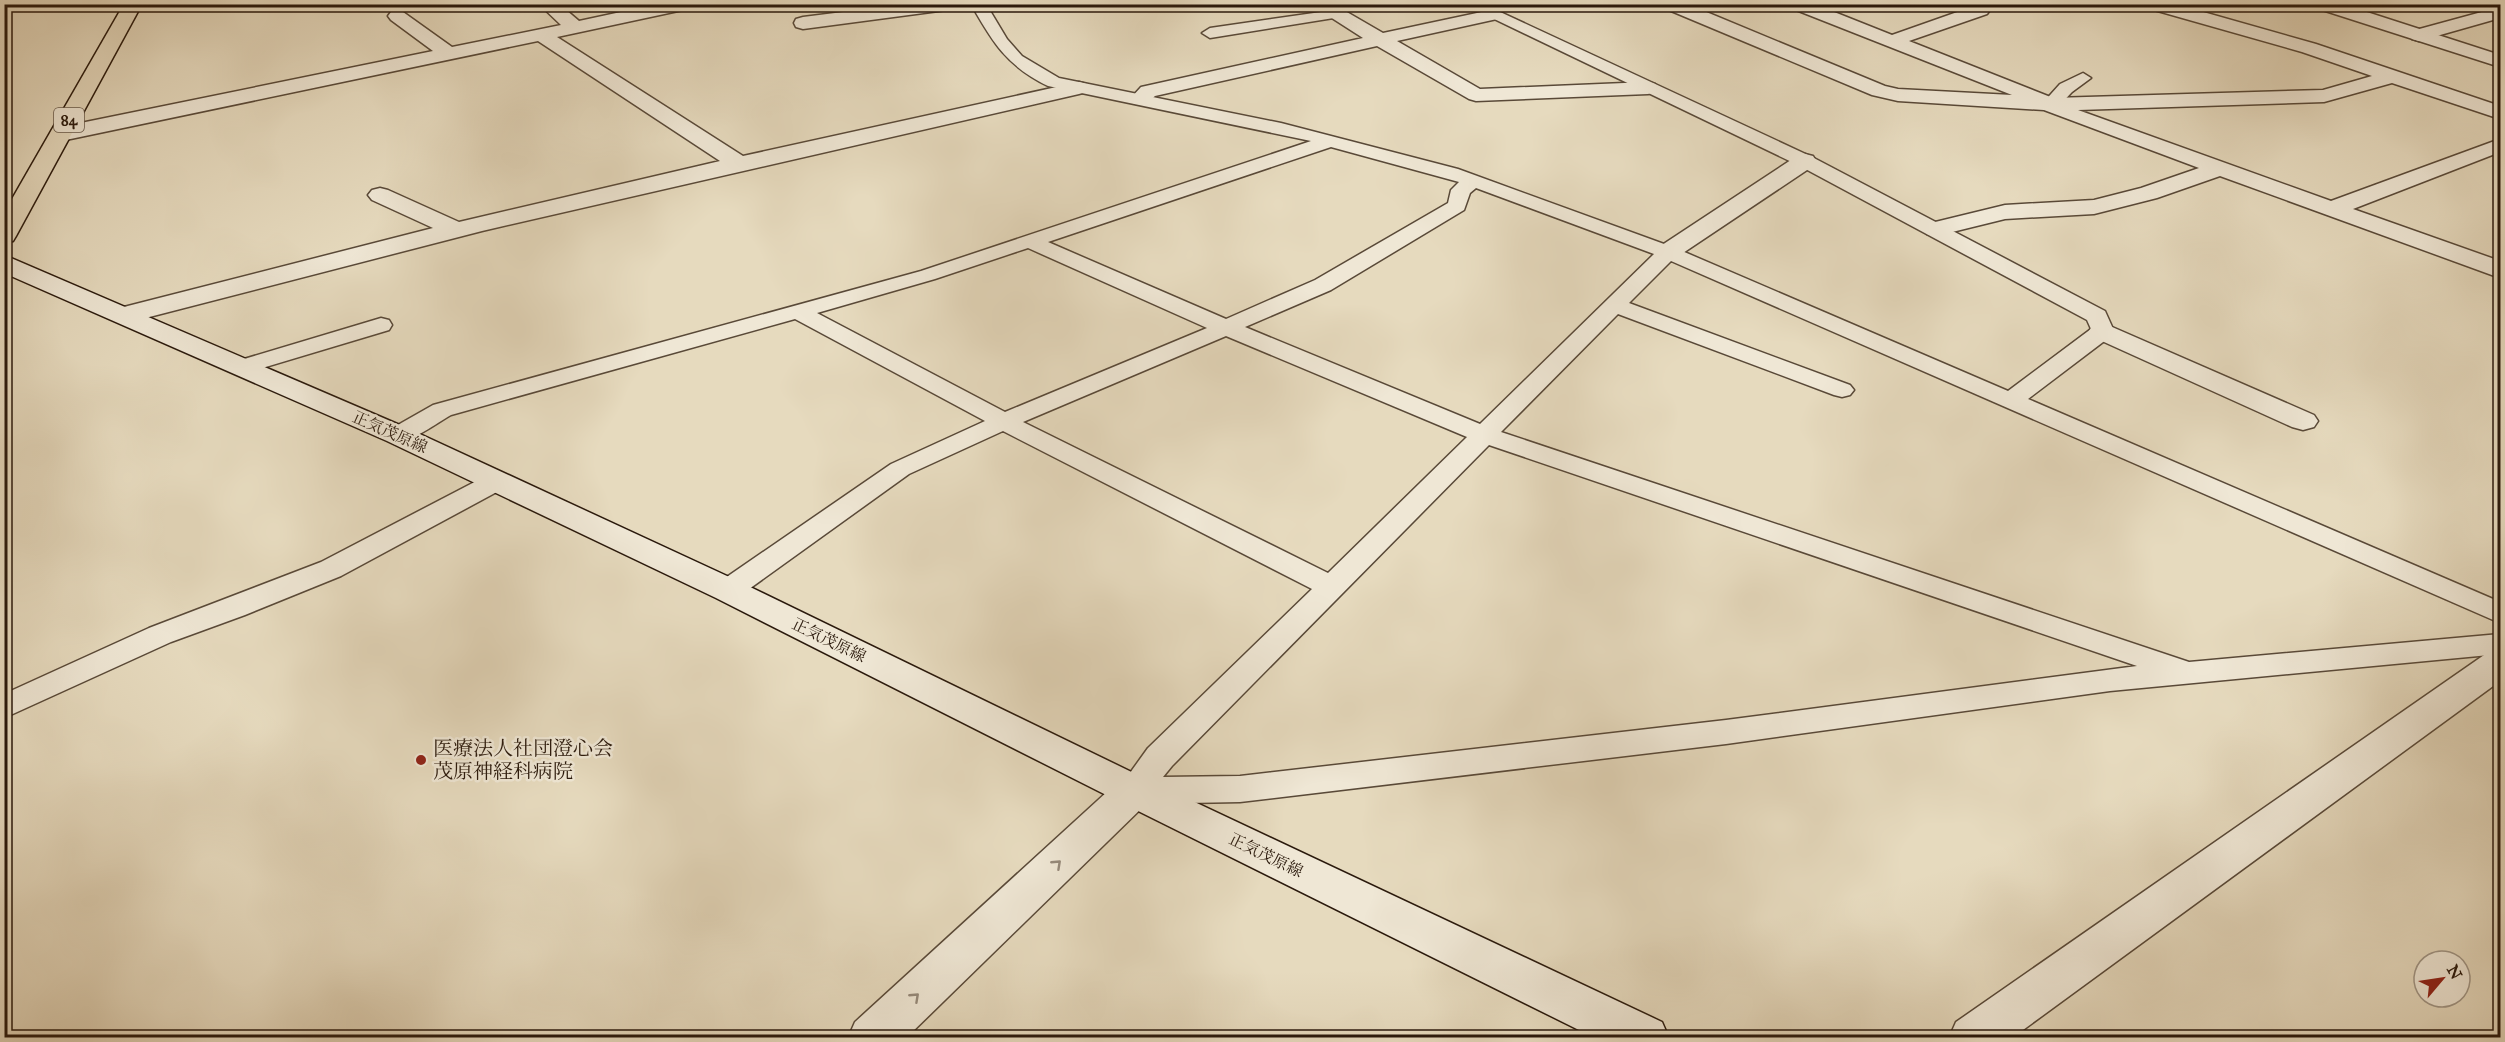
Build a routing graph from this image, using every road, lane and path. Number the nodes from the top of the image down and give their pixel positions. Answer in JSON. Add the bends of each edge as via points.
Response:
{"nodes":[{"id":1,"x":133,"y":4,"type":"edge"},
{"id":2,"x":548,"y":4,"type":"edge"},
{"id":3,"x":954,"y":4,"type":"edge"},
{"id":4,"x":978,"y":4,"type":"edge"},
{"id":5,"x":1470,"y":4,"type":"edge"},
{"id":6,"x":1670,"y":4,"type":"edge"},
{"id":7,"x":1797,"y":4,"type":"edge"},
{"id":8,"x":1963,"y":4,"type":"edge"},
{"id":9,"x":2153,"y":4,"type":"edge"},
{"id":10,"x":2322,"y":4,"type":"edge"},
{"id":11,"x":677,"y":6,"type":"dead end"},
{"id":12,"x":1327,"y":9,"type":"edge"},
{"id":13,"x":2500,"y":12,"type":"edge"},
{"id":14,"x":1491,"y":15,"type":"junction"},
{"id":15,"x":397,"y":16,"type":"dead end"},
{"id":16,"x":803,"y":23,"type":"dead end"},
{"id":17,"x":575,"y":27,"type":"junction"},
{"id":18,"x":1210,"y":33,"type":"dead end"},
{"id":19,"x":542,"y":35,"type":"junction"},
{"id":20,"x":2419,"y":35,"type":"junction"},
{"id":21,"x":1379,"y":40,"type":"junction"},
{"id":22,"x":1892,"y":41,"type":"junction"},
{"id":23,"x":448,"y":53,"type":"junction"},
{"id":24,"x":2500,"y":61,"type":"edge"},
{"id":25,"x":2393,"y":76,"type":"junction"},
{"id":26,"x":2083,"y":78,"type":"dead end"},
{"id":27,"x":1079,"y":88,"type":"junction"},
{"id":28,"x":1648,"y":88,"type":"junction"},
{"id":29,"x":1140,"y":99,"type":"junction"},
{"id":30,"x":2051,"y":104,"type":"junction"},
{"id":31,"x":2500,"y":113,"type":"edge"},
{"id":32,"x":61,"y":134,"type":"junction"},
{"id":33,"x":1329,"y":141,"type":"junction"},
{"id":34,"x":2500,"y":145,"type":"edge"},
{"id":35,"x":1805,"y":160,"type":"junction"},
{"id":36,"x":739,"y":164,"type":"junction"},
{"id":37,"x":2222,"y":168,"type":"junction"},
{"id":38,"x":1474,"y":181,"type":"junction"},
{"id":39,"x":380,"y":195,"type":"dead end"},
{"id":40,"x":2330,"y":209,"type":"junction"},
{"id":41,"x":455,"y":229,"type":"junction"},
{"id":42,"x":1936,"y":229,"type":"junction"},
{"id":43,"x":4,"y":236,"type":"edge"},
{"id":44,"x":1029,"y":240,"type":"junction"},
{"id":45,"x":1668,"y":252,"type":"junction"},
{"id":46,"x":4,"y":264,"type":"edge"},
{"id":47,"x":2500,"y":270,"type":"edge"},
{"id":48,"x":1615,"y":305,"type":"junction"},
{"id":49,"x":799,"y":312,"type":"junction"},
{"id":50,"x":126,"y":315,"type":"junction"},
{"id":51,"x":381,"y":325,"type":"dead end"},
{"id":52,"x":1227,"y":328,"type":"junction"},
{"id":53,"x":2103,"y":330,"type":"junction"},
{"id":54,"x":242,"y":367,"type":"junction"},
{"id":55,"x":1842,"y":390,"type":"dead end"},
{"id":56,"x":2011,"y":400,"type":"junction"},
{"id":57,"x":1004,"y":421,"type":"junction"},
{"id":58,"x":2303,"y":421,"type":"dead end"},
{"id":59,"x":398,"y":435,"type":"junction"},
{"id":60,"x":1485,"y":435,"type":"junction"},
{"id":61,"x":496,"y":481,"type":"junction"},
{"id":62,"x":1330,"y":586,"type":"junction"},
{"id":63,"x":728,"y":590,"type":"junction"},
{"id":64,"x":2500,"y":613,"type":"edge"},
{"id":65,"x":2500,"y":644,"type":"edge"},
{"id":66,"x":2500,"y":662,"type":"edge"},
{"id":67,"x":2187,"y":672,"type":"junction"},
{"id":68,"x":4,"y":706,"type":"edge"},
{"id":69,"x":1134,"y":791,"type":"junction"},
{"id":70,"x":872,"y":1038,"type":"edge"},
{"id":71,"x":1645,"y":1038,"type":"edge"},
{"id":72,"x":1973,"y":1038,"type":"edge"}],
"edges":[{"from":1,"to":32,"type":"main road","number":"84"},
{"from":2,"to":17,"type":"street"},
{"from":3,"to":16,"type":"street"},
{"from":4,"to":27,"type":"lane","via":[[1015,60],[1038,75]]},
{"from":5,"to":14,"type":"lane"},
{"from":6,"to":30,"type":"street","via":[[1887,93]]},
{"from":7,"to":22,"type":"street"},
{"from":8,"to":22,"type":"street","via":[[1981,10]]},
{"from":9,"to":25,"type":"street"},
{"from":10,"to":20,"type":"street"},
{"from":11,"to":17,"type":"street"},
{"from":12,"to":18,"type":"lane"},
{"from":12,"to":21,"type":"street"},
{"from":13,"to":20,"type":"street"},
{"from":14,"to":21,"type":"street"},
{"from":14,"to":28,"type":"lane"},
{"from":15,"to":23,"type":"street"},
{"from":17,"to":19,"type":"street"},
{"from":19,"to":23,"type":"street"},
{"from":19,"to":36,"type":"street"},
{"from":20,"to":24,"type":"street"},
{"from":21,"to":28,"type":"street","via":[[1476,95]]},
{"from":21,"to":29,"type":"street","via":[[1148,91]]},
{"from":22,"to":30,"type":"street"},
{"from":23,"to":32,"type":"street"},
{"from":25,"to":30,"type":"street","via":[[2324,96]]},
{"from":25,"to":31,"type":"street"},
{"from":26,"to":30,"type":"lane"},
{"from":27,"to":29,"type":"lane"},
{"from":27,"to":36,"type":"street"},
{"from":28,"to":35,"type":"lane"},
{"from":29,"to":33,"type":"lane"},
{"from":30,"to":37,"type":"street"},
{"from":32,"to":43,"type":"main road","number":"84"},
{"from":33,"to":38,"type":"lane"},
{"from":33,"to":44,"type":"lane"},
{"from":34,"to":40,"type":"street"},
{"from":35,"to":42,"type":"lane"},
{"from":35,"to":45,"type":"street"},
{"from":36,"to":41,"type":"street"},
{"from":37,"to":40,"type":"street"},
{"from":37,"to":42,"type":"street","via":[[2094,207],[2005,212]]},
{"from":38,"to":45,"type":"lane"},
{"from":38,"to":52,"type":"lane","via":[[1461,190],[1457,206],[1323,285]]},
{"from":39,"to":41,"type":"street"},
{"from":40,"to":47,"type":"street"},
{"from":41,"to":50,"type":"street"},
{"from":42,"to":53,"type":"lane","via":[[2085,307],[2097,316]]},
{"from":44,"to":49,"type":"lane","via":[[928,275]]},
{"from":44,"to":52,"type":"lane"},
{"from":45,"to":48,"type":"lane"},
{"from":45,"to":56,"type":"lane"},
{"from":46,"to":50,"type":"street","name":"正気茂原線"},
{"from":48,"to":55,"type":"lane"},
{"from":48,"to":60,"type":"lane"},
{"from":49,"to":57,"type":"lane"},
{"from":49,"to":59,"type":"lane","via":[[442,410]]},
{"from":50,"to":54,"type":"street","name":"正気茂原線"},
{"from":51,"to":54,"type":"lane"},
{"from":52,"to":57,"type":"lane"},
{"from":52,"to":60,"type":"lane"},
{"from":53,"to":56,"type":"lane"},
{"from":53,"to":58,"type":"street"},
{"from":54,"to":59,"type":"street","name":"正気茂原線"},
{"from":56,"to":64,"type":"lane"},
{"from":57,"to":62,"type":"lane"},
{"from":57,"to":63,"type":"lane","via":[[900,469]]},
{"from":59,"to":61,"type":"street","name":"正気茂原線"},
{"from":60,"to":62,"type":"lane"},
{"from":60,"to":67,"type":"lane"},
{"from":61,"to":63,"type":"street","name":"正気茂原線"},
{"from":61,"to":68,"type":"lane","via":[[331,569],[236,609],[160,635]]},
{"from":62,"to":69,"type":"lane","via":[[1160,757]]},
{"from":63,"to":69,"type":"street","name":"正気茂原線"},
{"from":65,"to":67,"type":"lane"},
{"from":66,"to":72,"type":"street"},
{"from":67,"to":69,"type":"lane","via":[[1726,732],[1240,789]]},
{"from":70,"to":69,"type":"street","one_way":true},
{"from":69,"to":71,"type":"street","name":"正気茂原線"}]}
